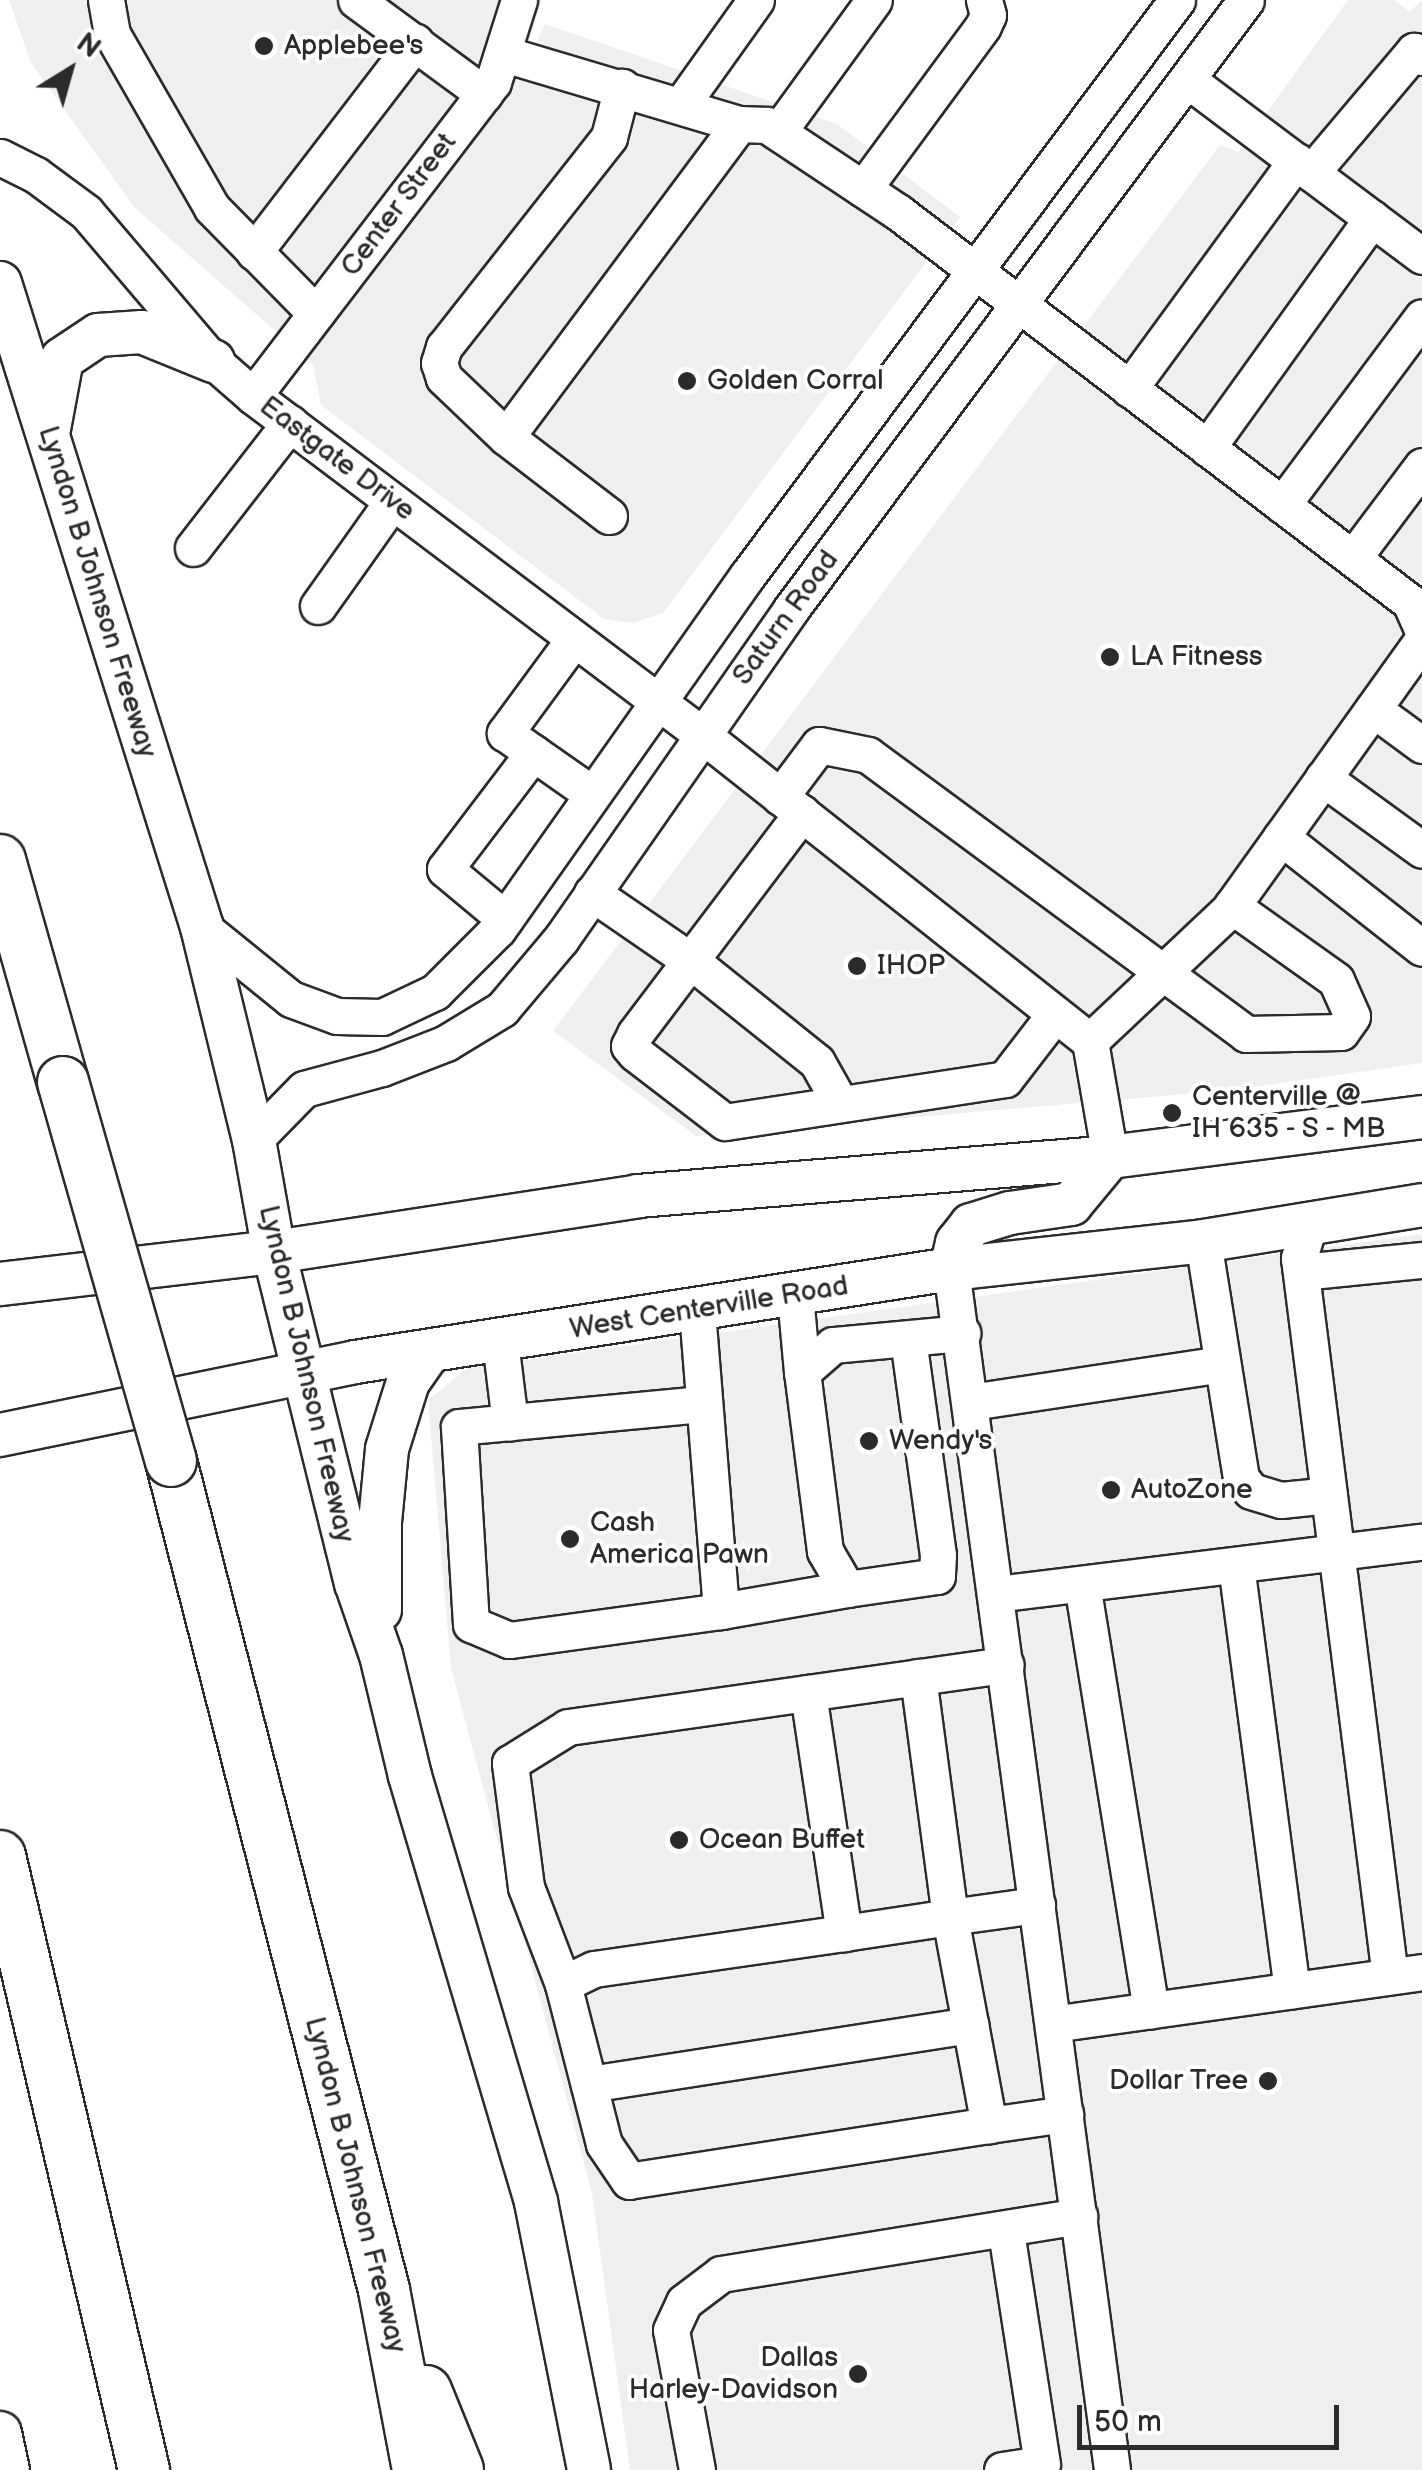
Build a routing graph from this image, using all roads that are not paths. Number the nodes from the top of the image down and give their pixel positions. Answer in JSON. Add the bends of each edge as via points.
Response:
{"nodes":[{"id":1,"x":106,"y":0,"type":"edge"},
{"id":2,"x":356,"y":0,"type":"edge"},
{"id":3,"x":519,"y":0,"type":"edge"},
{"id":4,"x":756,"y":0,"type":"edge"},
{"id":5,"x":874,"y":0,"type":"edge"},
{"id":6,"x":984,"y":0,"type":"edge"},
{"id":7,"x":1176,"y":0,"type":"edge"},
{"id":8,"x":1246,"y":0,"type":"edge"},
{"id":9,"x":415,"y":42,"type":"junction"},
{"id":10,"x":504,"y":54,"type":"junction"},
{"id":11,"x":1422,"y":57,"type":"edge"},
{"id":12,"x":1189,"y":81,"type":"junction"},
{"id":13,"x":622,"y":87,"type":"junction"},
{"id":14,"x":484,"y":94,"type":"junction"},
{"id":15,"x":681,"y":104,"type":"junction"},
{"id":16,"x":740,"y":124,"type":"junction"},
{"id":17,"x":778,"y":132,"type":"junction"},
{"id":18,"x":0,"y":157,"type":"edge"},
{"id":19,"x":1304,"y":167,"type":"junction"},
{"id":20,"x":863,"y":188,"type":"junction"},
{"id":21,"x":1372,"y":218,"type":"junction"},
{"id":22,"x":254,"y":252,"type":"junction"},
{"id":23,"x":1422,"y":256,"type":"edge"},
{"id":24,"x":975,"y":270,"type":"junction"},
{"id":25,"x":0,"y":283,"type":"edge"},
{"id":26,"x":1018,"y":304,"type":"junction"},
{"id":27,"x":316,"y":314,"type":"junction"},
{"id":28,"x":1422,"y":317,"type":"edge"},
{"id":29,"x":213,"y":362,"type":"junction"},
{"id":30,"x":1129,"y":389,"type":"junction"},
{"id":31,"x":253,"y":396,"type":"junction"},
{"id":32,"x":290,"y":424,"type":"junction"},
{"id":33,"x":48,"y":434,"type":"junction"},
{"id":34,"x":506,"y":437,"type":"junction"},
{"id":35,"x":1207,"y":448,"type":"junction"},
{"id":36,"x":1422,"y":466,"type":"edge"},
{"id":37,"x":392,"y":502,"type":"junction"},
{"id":38,"x":1282,"y":505,"type":"junction"},
{"id":39,"x":609,"y":516,"type":"dead end"},
{"id":40,"x":194,"y":548,"type":"dead end"},
{"id":41,"x":1353,"y":558,"type":"junction"},
{"id":42,"x":318,"y":606,"type":"dead end"},
{"id":43,"x":1422,"y":629,"type":"edge"},
{"id":44,"x":574,"y":639,"type":"junction"},
{"id":45,"x":1422,"y":640,"type":"edge"},
{"id":46,"x":658,"y":702,"type":"junction"},
{"id":47,"x":1373,"y":709,"type":"junction"},
{"id":48,"x":701,"y":734,"type":"junction"},
{"id":49,"x":1422,"y":745,"type":"edge"},
{"id":50,"x":533,"y":752,"type":"junction"},
{"id":51,"x":1323,"y":778,"type":"junction"},
{"id":52,"x":592,"y":794,"type":"junction"},
{"id":53,"x":791,"y":805,"type":"junction"},
{"id":54,"x":1281,"y":838,"type":"junction"},
{"id":55,"x":1422,"y":850,"type":"edge"},
{"id":56,"x":0,"y":860,"type":"edge"},
{"id":57,"x":592,"y":893,"type":"junction"},
{"id":58,"x":1232,"y":906,"type":"junction"},
{"id":59,"x":505,"y":919,"type":"junction"},
{"id":60,"x":202,"y":926,"type":"junction"},
{"id":61,"x":1422,"y":948,"type":"edge"},
{"id":62,"x":691,"y":961,"type":"junction"},
{"id":63,"x":1161,"y":974,"type":"junction"},
{"id":64,"x":1055,"y":1014,"type":"junction"},
{"id":65,"x":1090,"y":1041,"type":"junction"},
{"id":66,"x":840,"y":1103,"type":"junction"},
{"id":67,"x":1422,"y":1117,"type":"edge"},
{"id":68,"x":254,"y":1140,"type":"junction"},
{"id":69,"x":1110,"y":1158,"type":"junction"},
{"id":70,"x":1422,"y":1204,"type":"edge"},
{"id":71,"x":1310,"y":1222,"type":"junction"},
{"id":72,"x":1203,"y":1241,"type":"junction"},
{"id":73,"x":274,"y":1252,"type":"junction"},
{"id":74,"x":1422,"y":1260,"type":"edge"},
{"id":75,"x":950,"y":1269,"type":"junction"},
{"id":76,"x":1301,"y":1272,"type":"junction"},
{"id":77,"x":0,"y":1284,"type":"edge"},
{"id":78,"x":795,"y":1295,"type":"junction"},
{"id":79,"x":697,"y":1312,"type":"junction"},
{"id":80,"x":962,"y":1333,"type":"junction"},
{"id":81,"x":908,"y":1338,"type":"junction"},
{"id":82,"x":500,"y":1341,"type":"junction"},
{"id":83,"x":428,"y":1353,"type":"junction"},
{"id":84,"x":1222,"y":1364,"type":"junction"},
{"id":85,"x":306,"y":1370,"type":"junction"},
{"id":86,"x":802,"y":1372,"type":"junction"},
{"id":87,"x":915,"y":1388,"type":"junction"},
{"id":88,"x":970,"y":1392,"type":"junction"},
{"id":89,"x":704,"y":1404,"type":"junction"},
{"id":90,"x":510,"y":1422,"type":"junction"},
{"id":91,"x":0,"y":1435,"type":"edge"},
{"id":92,"x":1329,"y":1494,"type":"junction"},
{"id":93,"x":1421,"y":1550,"type":"edge"},
{"id":94,"x":1336,"y":1553,"type":"junction"},
{"id":95,"x":1236,"y":1565,"type":"junction"},
{"id":96,"x":936,"y":1576,"type":"junction"},
{"id":97,"x":995,"y":1584,"type":"junction"},
{"id":98,"x":1082,"y":1584,"type":"junction"},
{"id":99,"x":847,"y":1589,"type":"junction"},
{"id":100,"x":721,"y":1610,"type":"junction"},
{"id":101,"x":381,"y":1655,"type":"junction"},
{"id":102,"x":1006,"y":1665,"type":"junction"},
{"id":103,"x":918,"y":1677,"type":"junction"},
{"id":104,"x":808,"y":1693,"type":"junction"},
{"id":105,"x":0,"y":1856,"type":"edge"},
{"id":106,"x":1037,"y":1905,"type":"junction"},
{"id":107,"x":950,"y":1918,"type":"junction"},
{"id":108,"x":844,"y":1933,"type":"junction"},
{"id":109,"x":1406,"y":1974,"type":"edge"},
{"id":110,"x":563,"y":1984,"type":"junction"},
{"id":111,"x":1292,"y":1990,"type":"junction"},
{"id":112,"x":1151,"y":2010,"type":"junction"},
{"id":113,"x":1053,"y":2024,"type":"junction"},
{"id":114,"x":970,"y":2025,"type":"junction"},
{"id":115,"x":589,"y":2084,"type":"junction"},
{"id":116,"x":1065,"y":2114,"type":"junction"},
{"id":117,"x":989,"y":2125,"type":"junction"},
{"id":118,"x":1079,"y":2216,"type":"junction"},
{"id":119,"x":1006,"y":2231,"type":"junction"},
{"id":120,"x":384,"y":2290,"type":"junction"},
{"id":121,"x":0,"y":2433,"type":"edge"},
{"id":122,"x":8,"y":2470,"type":"edge"},
{"id":123,"x":144,"y":2470,"type":"edge"},
{"id":124,"x":418,"y":2470,"type":"edge"},
{"id":125,"x":458,"y":2470,"type":"edge"},
{"id":126,"x":589,"y":2470,"type":"edge"},
{"id":127,"x":697,"y":2470,"type":"edge"},
{"id":128,"x":1002,"y":2470,"type":"edge"},
{"id":129,"x":1112,"y":2470,"type":"edge"}],
"edges":[{"from":1,"to":22,"type":"street","via":[[112,34],[212,208]]},
{"from":2,"to":9,"type":"street"},
{"from":3,"to":10,"type":"street","name":"Center Street"},
{"from":4,"to":15,"type":"street"},
{"from":5,"to":17,"type":"street"},
{"from":6,"to":20,"type":"street","via":[[983,26]]},
{"from":7,"to":24,"type":"street","name":"Saturn Road"},
{"from":8,"to":12,"type":"street","name":"Saturn Road"},
{"from":9,"to":14,"type":"street"},
{"from":9,"to":22,"type":"street"},
{"from":10,"to":13,"type":"street"},
{"from":10,"to":14,"type":"street","name":"Center Street"},
{"from":11,"to":19,"type":"street","via":[[1414,51]]},
{"from":12,"to":19,"type":"street"},
{"from":12,"to":26,"type":"street","name":"Saturn Road"},
{"from":13,"to":15,"type":"street"},
{"from":13,"to":34,"type":"street","via":[[609,137],[444,347],[444,378]]},
{"from":14,"to":27,"type":"street","name":"Center Street"},
{"from":15,"to":16,"type":"street"},
{"from":16,"to":17,"type":"street"},
{"from":16,"to":34,"type":"street"},
{"from":17,"to":20,"type":"street"},
{"from":18,"to":29,"type":"street","name":"Eastgate Drive","via":[[86,212]]},
{"from":19,"to":21,"type":"street"},
{"from":19,"to":30,"type":"street"},
{"from":20,"to":24,"type":"street"},
{"from":21,"to":23,"type":"street"},
{"from":21,"to":35,"type":"street"},
{"from":22,"to":27,"type":"street"},
{"from":24,"to":26,"type":"street"},
{"from":24,"to":46,"type":"street","name":"Saturn Road"},
{"from":25,"to":33,"type":"main road","name":"Lyndon B Johnson Freeway"},
{"from":26,"to":30,"type":"street"},
{"from":26,"to":48,"type":"street","name":"Saturn Road"},
{"from":27,"to":31,"type":"street","name":"Center Street"},
{"from":28,"to":38,"type":"street"},
{"from":29,"to":31,"type":"street","name":"Eastgate Drive"},
{"from":29,"to":33,"type":"main road","via":[[142,332],[98,335],[62,359]]},
{"from":30,"to":35,"type":"street"},
{"from":31,"to":32,"type":"street","name":"Eastgate Drive"},
{"from":32,"to":37,"type":"street","name":"Eastgate Drive"},
{"from":32,"to":40,"type":"street"},
{"from":33,"to":60,"type":"main road","name":"Lyndon B Johnson Freeway"},
{"from":34,"to":39,"type":"street"},
{"from":35,"to":38,"type":"street"},
{"from":36,"to":41,"type":"street"},
{"from":37,"to":42,"type":"street"},
{"from":37,"to":44,"type":"street","name":"Eastgate Drive"},
{"from":38,"to":41,"type":"street"},
{"from":41,"to":43,"type":"street","via":[[1410,602]]},
{"from":44,"to":46,"type":"street","name":"Eastgate Drive"},
{"from":44,"to":50,"type":"street","via":[[505,733]]},
{"from":45,"to":47,"type":"street"},
{"from":46,"to":48,"type":"street","name":"Eastgate Drive"},
{"from":46,"to":52,"type":"street","name":"Saturn Road"},
{"from":47,"to":49,"type":"street"},
{"from":47,"to":51,"type":"street"},
{"from":48,"to":53,"type":"street","name":"Eastgate Drive"},
{"from":48,"to":57,"type":"street","name":"Saturn Road"},
{"from":50,"to":52,"type":"street"},
{"from":50,"to":59,"type":"street","via":[[445,869]]},
{"from":51,"to":54,"type":"street"},
{"from":51,"to":55,"type":"street"},
{"from":52,"to":59,"type":"street","name":"Saturn Road"},
{"from":53,"to":62,"type":"street"},
{"from":53,"to":63,"type":"street","via":[[819,746],[868,755]]},
{"from":53,"to":64,"type":"street","name":"Eastgate Drive"},
{"from":54,"to":58,"type":"street"},
{"from":54,"to":61,"type":"street"},
{"from":56,"to":120,"type":"highway","name":"Lyndon B Johnson Freeway","bridge":true,"via":[[171,1460]]},
{"from":57,"to":62,"type":"street"},
{"from":57,"to":68,"type":"street","name":"Saturn Road","via":[[502,1009],[446,1044],[304,1088]]},
{"from":58,"to":63,"type":"street"},
{"from":58,"to":63,"type":"street","via":[[1336,980],[1352,1016],[1341,1032],[1246,1034]]},
{"from":59,"to":60,"type":"street","name":"Saturn Road","via":[[435,992],[382,1017],[338,1016],[291,999]]},
{"from":60,"to":68,"type":"main road","name":"Lyndon B Johnson Freeway"},
{"from":62,"to":66,"type":"street","via":[[816,1062]]},
{"from":62,"to":66,"type":"street","via":[[635,1034],[629,1046],[635,1053],[725,1122]]},
{"from":63,"to":65,"type":"street"},
{"from":64,"to":65,"type":"street","name":"Eastgate Drive"},
{"from":64,"to":66,"type":"street","via":[[1005,1079]]},
{"from":65,"to":69,"type":"street"},
{"from":67,"to":69,"type":"main road"},
{"from":68,"to":73,"type":"main road","name":"Lyndon B Johnson Freeway"},
{"from":69,"to":73,"type":"main road","via":[[638,1196]]},
{"from":69,"to":75,"type":"main road","via":[[1070,1204],[972,1225],[956,1242]]},
{"from":70,"to":71,"type":"main road","name":"West Centerville Road"},
{"from":71,"to":72,"type":"main road","name":"West Centerville Road"},
{"from":71,"to":76,"type":"street"},
{"from":72,"to":75,"type":"main road","name":"West Centerville Road"},
{"from":72,"to":84,"type":"street"},
{"from":73,"to":77,"type":"main road"},
{"from":73,"to":85,"type":"main road","name":"Lyndon B Johnson Freeway"},
{"from":74,"to":76,"type":"street"},
{"from":75,"to":78,"type":"main road","name":"West Centerville Road"},
{"from":75,"to":80,"type":"street"},
{"from":76,"to":92,"type":"street"},
{"from":78,"to":79,"type":"main road","name":"West Centerville Road"},
{"from":78,"to":86,"type":"street"},
{"from":79,"to":82,"type":"main road","name":"West Centerville Road"},
{"from":79,"to":89,"type":"street"},
{"from":80,"to":81,"type":"street"},
{"from":80,"to":88,"type":"street"},
{"from":81,"to":86,"type":"street","via":[[833,1345]]},
{"from":81,"to":87,"type":"street"},
{"from":82,"to":83,"type":"main road","name":"West Centerville Road"},
{"from":82,"to":90,"type":"street"},
{"from":83,"to":85,"type":"main road","name":"West Centerville Road"},
{"from":83,"to":101,"type":"main road","via":[[408,1382],[387,1449]]},
{"from":84,"to":88,"type":"street"},
{"from":84,"to":92,"type":"street","via":[[1241,1478],[1251,1491],[1281,1500]]},
{"from":85,"to":91,"type":"main road","name":"West Centerville Road"},
{"from":85,"to":101,"type":"main road","name":"Lyndon B Johnson Freeway","via":[[356,1583]]},
{"from":86,"to":99,"type":"street","via":[[825,1551]]},
{"from":87,"to":88,"type":"street"},
{"from":87,"to":96,"type":"street"},
{"from":88,"to":97,"type":"street"},
{"from":89,"to":90,"type":"street"},
{"from":89,"to":100,"type":"street"},
{"from":90,"to":100,"type":"street","via":[[459,1428],[471,1624],[509,1640]]},
{"from":92,"to":94,"type":"street"},
{"from":93,"to":94,"type":"street"},
{"from":94,"to":95,"type":"street"},
{"from":94,"to":109,"type":"street"},
{"from":95,"to":98,"type":"street"},
{"from":95,"to":111,"type":"street"},
{"from":96,"to":97,"type":"street"},
{"from":96,"to":99,"type":"street"},
{"from":97,"to":98,"type":"street"},
{"from":97,"to":102,"type":"street"},
{"from":98,"to":112,"type":"street"},
{"from":99,"to":100,"type":"street"},
{"from":101,"to":126,"type":"main road","name":"Lyndon B Johnson Freeway","via":[[410,1776],[536,2202]]},
{"from":102,"to":103,"type":"street"},
{"from":102,"to":106,"type":"street"},
{"from":103,"to":104,"type":"street"},
{"from":103,"to":107,"type":"street"},
{"from":104,"to":108,"type":"street"},
{"from":104,"to":110,"type":"street","via":[[568,1727],[510,1763],[526,1887]]},
{"from":105,"to":123,"type":"highway"},
{"from":106,"to":107,"type":"street"},
{"from":106,"to":113,"type":"street"},
{"from":107,"to":108,"type":"street"},
{"from":107,"to":114,"type":"street"},
{"from":108,"to":110,"type":"street","via":[[594,1969]]},
{"from":109,"to":111,"type":"street"},
{"from":110,"to":115,"type":"street"},
{"from":111,"to":112,"type":"street"},
{"from":112,"to":113,"type":"street"},
{"from":113,"to":116,"type":"street"},
{"from":114,"to":115,"type":"street"},
{"from":114,"to":117,"type":"street"},
{"from":115,"to":117,"type":"street","via":[[604,2144],[629,2181]]},
{"from":116,"to":117,"type":"street"},
{"from":116,"to":118,"type":"street"},
{"from":118,"to":119,"type":"street"},
{"from":118,"to":129,"type":"street"},
{"from":119,"to":127,"type":"street","via":[[721,2274],[684,2302],[670,2330]]},
{"from":119,"to":128,"type":"street","via":[[1042,2464]]},
{"from":120,"to":124,"type":"highway","name":"Lyndon B Johnson Freeway"},
{"from":120,"to":125,"type":"highway"},
{"from":121,"to":122,"type":"main road"}]}
